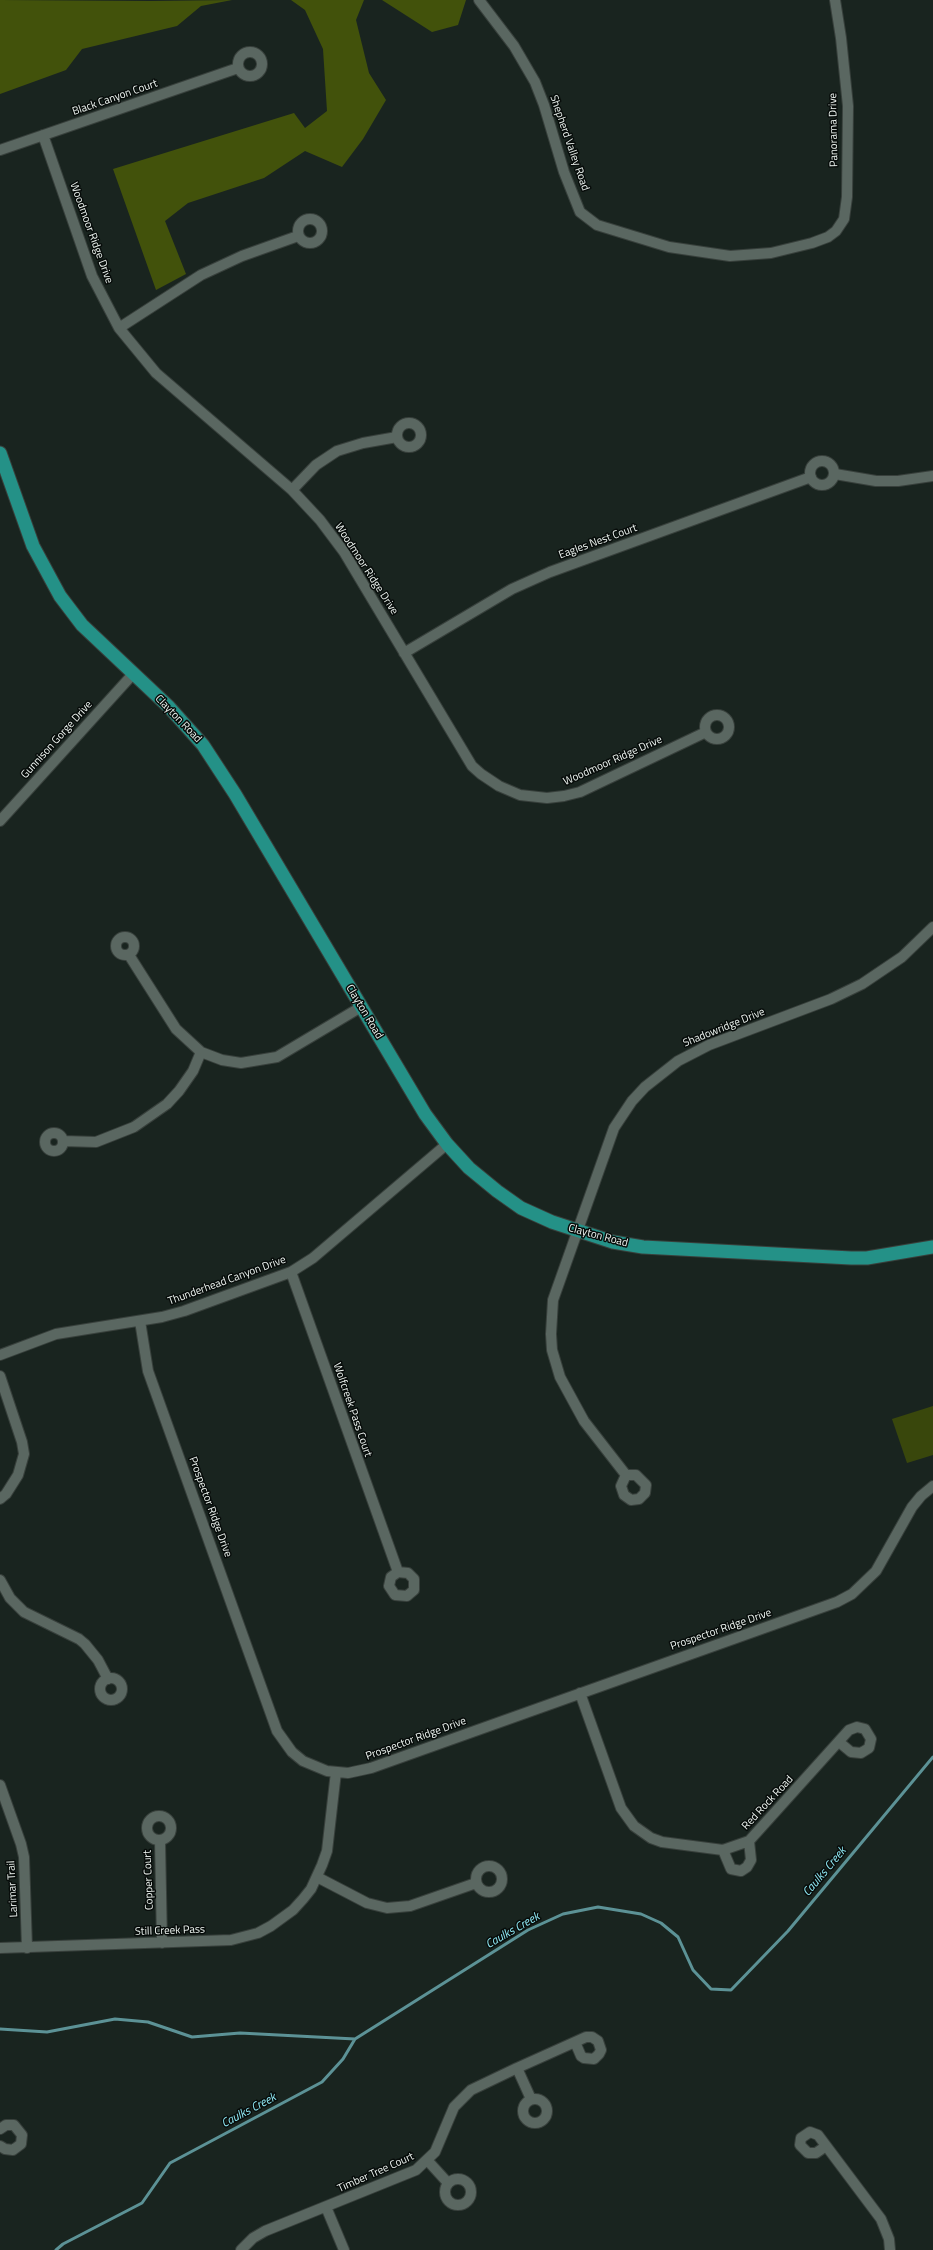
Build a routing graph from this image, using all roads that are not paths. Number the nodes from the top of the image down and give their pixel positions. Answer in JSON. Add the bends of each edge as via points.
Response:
{"nodes":[{"id":1,"x":479,"y":0,"type":"edge"},
{"id":2,"x":835,"y":0,"type":"edge"},
{"id":3,"x":238,"y":68,"type":"dead end"},
{"id":4,"x":43,"y":135,"type":"junction"},
{"id":5,"x":0,"y":150,"type":"edge"},
{"id":6,"x":298,"y":236,"type":"dead end"},
{"id":7,"x":812,"y":243,"type":"joint"},
{"id":8,"x":119,"y":328,"type":"junction"},
{"id":9,"x":397,"y":437,"type":"dead end"},
{"id":10,"x":0,"y":453,"type":"edge"},
{"id":11,"x":835,"y":474,"type":"junction"},
{"id":12,"x":933,"y":476,"type":"edge"},
{"id":13,"x":811,"y":477,"type":"junction"},
{"id":14,"x":292,"y":490,"type":"junction"},
{"id":15,"x":404,"y":652,"type":"junction"},
{"id":16,"x":133,"y":674,"type":"junction"},
{"id":17,"x":706,"y":732,"type":"dead end"},
{"id":18,"x":0,"y":821,"type":"edge"},
{"id":19,"x":933,"y":927,"type":"edge"},
{"id":20,"x":129,"y":955,"type":"dead end"},
{"id":21,"x":360,"y":1007,"type":"junction"},
{"id":22,"x":201,"y":1052,"type":"junction"},
{"id":23,"x":63,"y":1141,"type":"dead end"},
{"id":24,"x":447,"y":1144,"type":"junction"},
{"id":25,"x":576,"y":1232,"type":"junction"},
{"id":26,"x":933,"y":1247,"type":"edge"},
{"id":27,"x":291,"y":1272,"type":"junction"},
{"id":28,"x":140,"y":1320,"type":"junction"},
{"id":29,"x":0,"y":1355,"type":"edge"},
{"id":30,"x":0,"y":1376,"type":"edge"},
{"id":31,"x":626,"y":1475,"type":"dead end"},
{"id":32,"x":933,"y":1486,"type":"edge"},
{"id":33,"x":0,"y":1499,"type":"edge"},
{"id":34,"x":398,"y":1572,"type":"dead end"},
{"id":35,"x":0,"y":1580,"type":"edge"},
{"id":36,"x":108,"y":1679,"type":"dead end"},
{"id":37,"x":580,"y":1693,"type":"junction"},
{"id":38,"x":839,"y":1742,"type":"dead end"},
{"id":39,"x":336,"y":1772,"type":"junction"},
{"id":40,"x":0,"y":1785,"type":"edge"},
{"id":41,"x":160,"y":1840,"type":"dead end"},
{"id":42,"x":749,"y":1841,"type":"junction"},
{"id":43,"x":723,"y":1850,"type":"junction"},
{"id":44,"x":317,"y":1877,"type":"junction"},
{"id":45,"x":476,"y":1883,"type":"dead end"},
{"id":46,"x":162,"y":1944,"type":"junction"},
{"id":47,"x":0,"y":1948,"type":"edge"},
{"id":48,"x":27,"y":1948,"type":"junction"},
{"id":49,"x":576,"y":2042,"type":"dead end"},
{"id":50,"x":517,"y":2068,"type":"junction"},
{"id":51,"x":531,"y":2099,"type":"dead end"},
{"id":52,"x":0,"y":2129,"type":"edge"},
{"id":53,"x":0,"y":2146,"type":"edge"},
{"id":54,"x":826,"y":2146,"type":"dead end"},
{"id":55,"x":428,"y":2161,"type":"junction"},
{"id":56,"x":448,"y":2183,"type":"dead end"},
{"id":57,"x":326,"y":2207,"type":"junction"},
{"id":58,"x":241,"y":2250,"type":"edge"},
{"id":59,"x":344,"y":2250,"type":"edge"},
{"id":60,"x":890,"y":2250,"type":"edge"}],
"edges":[{"from":1,"to":7,"type":"street","name":"Shepherd Valley Road","via":[[514,46],[535,82],[564,172],[580,212],[587,219],[597,225],[669,247],[730,256],[771,252]]},
{"from":2,"to":7,"type":"street","name":"Panorama Drive","via":[[848,106],[847,197],[844,219],[836,231]]},
{"from":3,"to":4,"type":"street","name":"Black Canyon Court"},
{"from":4,"to":5,"type":"street","name":"Black Canyon Court"},
{"from":4,"to":8,"type":"street","name":"Woodmoor Ridge Drive","via":[[92,276]]},
{"from":6,"to":8,"type":"street","via":[[242,256],[201,275]]},
{"from":8,"to":14,"type":"street","name":"Woodmoor Ridge Drive","via":[[156,373]]},
{"from":9,"to":14,"type":"street","via":[[337,451],[316,465]]},
{"from":10,"to":16,"type":"main road","name":"Clayton Road","via":[[34,546],[53,584],[82,625]]},
{"from":11,"to":12,"type":"street","via":[[870,480],[898,481]]},
{"from":11,"to":13,"type":"street","via":[[832,481],[822,486],[815,483]]},
{"from":11,"to":13,"type":"street","via":[[830,464],[819,462],[811,470]]},
{"from":13,"to":15,"type":"street","name":"Eagles Nest Court","via":[[550,572],[512,589]]},
{"from":14,"to":15,"type":"street","name":"Woodmoor Ridge Drive","via":[[320,520],[344,552]]},
{"from":15,"to":17,"type":"street","name":"Woodmoor Ridge Drive","via":[[472,766],[499,786],[520,795],[547,798],[580,792]]},
{"from":16,"to":18,"type":"street","name":"Gunnison Gorge Drive"},
{"from":16,"to":21,"type":"main road","name":"Clayton Road","via":[[179,717],[203,745],[235,794]]},
{"from":19,"to":25,"type":"street","name":"Shadowridge Drive","via":[[902,957],[862,984],[831,1000],[709,1045],[678,1060],[655,1077],[632,1101],[614,1128]]},
{"from":20,"to":22,"type":"street","via":[[176,1029]]},
{"from":21,"to":22,"type":"street","via":[[277,1057],[241,1063],[222,1060]]},
{"from":21,"to":24,"type":"main road","name":"Clayton Road","via":[[425,1114]]},
{"from":22,"to":23,"type":"street","via":[[193,1071],[179,1091],[167,1104],[134,1127],[96,1142]]},
{"from":24,"to":25,"type":"main road","name":"Clayton Road","via":[[469,1168],[506,1198]]},
{"from":24,"to":27,"type":"street","name":"Thunderhead Canyon Drive","via":[[313,1258]]},
{"from":25,"to":26,"type":"main road","name":"Clayton Road","via":[[644,1247],[804,1256],[867,1258]]},
{"from":25,"to":31,"type":"street","name":"Shadowridge Drive","via":[[553,1300],[552,1350],[560,1377],[584,1421]]},
{"from":27,"to":28,"type":"street","name":"Thunderhead Canyon Drive","via":[[184,1311]]},
{"from":27,"to":34,"type":"street","name":"Wolfcreek Pass Court","via":[[390,1556]]},
{"from":28,"to":29,"type":"street","name":"Thunderhead Canyon Drive","via":[[56,1334]]},
{"from":28,"to":39,"type":"street","name":"Prospector Ridge Drive","via":[[148,1371],[277,1731],[292,1752],[303,1761]]},
{"from":30,"to":33,"type":"street","via":[[24,1454],[18,1475]]},
{"from":32,"to":37,"type":"street","name":"Prospector Ridge Drive","via":[[912,1507],[876,1571],[852,1594],[837,1602]]},
{"from":35,"to":36,"type":"street","via":[[10,1598],[24,1612],[85,1644],[98,1660]]},
{"from":37,"to":39,"type":"street","name":"Prospector Ridge Drive","via":[[371,1768]]},
{"from":37,"to":43,"type":"street","name":"Red Rock Road","via":[[621,1808],[630,1822],[643,1834],[662,1842]]},
{"from":38,"to":42,"type":"street","name":"Red Rock Road"},
{"from":39,"to":44,"type":"street","name":"Still Creek Pass","via":[[327,1851]]},
{"from":40,"to":48,"type":"street","name":"Larimar Trail","via":[[24,1857]]},
{"from":41,"to":46,"type":"street","name":"Copper Court"},
{"from":42,"to":43,"type":"street","name":"Red Rock Road"},
{"from":42,"to":43,"type":"street","via":[[750,1860],[742,1871],[731,1869]]},
{"from":44,"to":45,"type":"street","via":[[367,1903],[387,1908],[410,1906]]},
{"from":44,"to":46,"type":"street","name":"Still Creek Pass","via":[[311,1889],[293,1910],[258,1933],[231,1940]]},
{"from":46,"to":48,"type":"street","name":"Still Creek Pass"},
{"from":47,"to":48,"type":"street","name":"Still Creek Pass"},
{"from":49,"to":50,"type":"street","name":"Timber Tree Court"},
{"from":50,"to":51,"type":"street"},
{"from":50,"to":55,"type":"street","name":"Timber Tree Court","via":[[471,2090],[462,2098],[449,2116],[435,2152]]},
{"from":52,"to":53,"type":"street","via":[[6,2125],[14,2125],[22,2135],[21,2144],[13,2150]]},
{"from":54,"to":60,"type":"street","via":[[881,2219],[889,2239]]},
{"from":55,"to":56,"type":"street"},
{"from":55,"to":57,"type":"street","name":"Timber Tree Court","via":[[416,2170]]},
{"from":57,"to":58,"type":"street","name":"Timber Tree Court","via":[[265,2231]]},
{"from":57,"to":59,"type":"street"}]}
